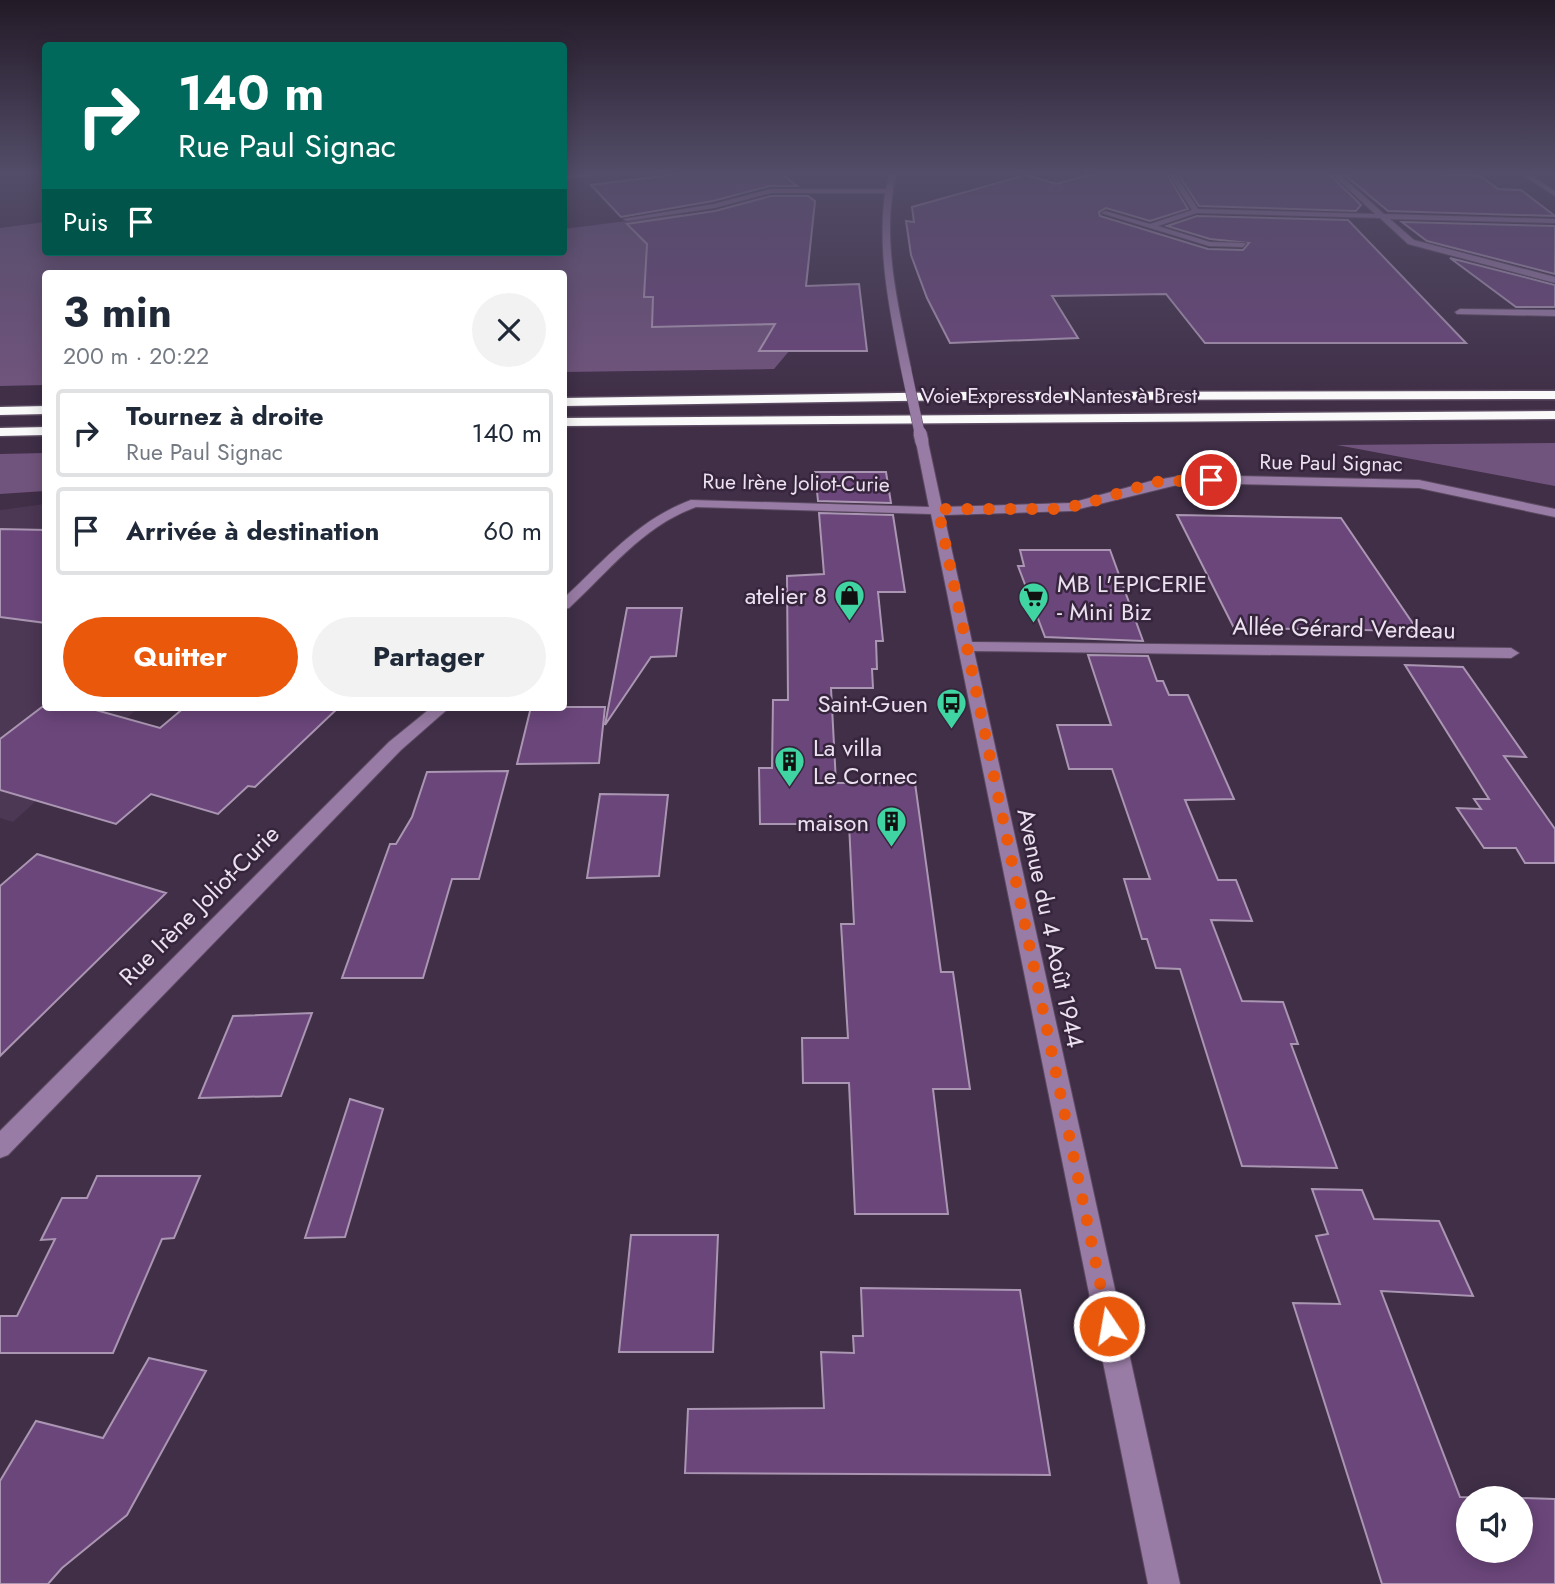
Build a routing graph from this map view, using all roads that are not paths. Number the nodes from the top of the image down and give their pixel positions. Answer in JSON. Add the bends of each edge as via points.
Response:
{"nodes":[{"id":1,"x":889,"y":245,"type":"edge"},
{"id":2,"x":1422,"y":245,"type":"edge"},
{"id":3,"x":1555,"y":280,"type":"edge"},
{"id":4,"x":1460,"y":312,"type":"dead end"},
{"id":5,"x":1555,"y":313,"type":"edge"},
{"id":6,"x":1555,"y":396,"type":"edge"},
{"id":7,"x":567,"y":401,"type":"edge"},
{"id":8,"x":42,"y":410,"type":"edge"},
{"id":9,"x":0,"y":411,"type":"edge"},
{"id":10,"x":1555,"y":415,"type":"edge"},
{"id":11,"x":567,"y":422,"type":"edge"},
{"id":12,"x":42,"y":431,"type":"edge"},
{"id":13,"x":0,"y":432,"type":"edge"},
{"id":14,"x":938,"y":509,"type":"junction"},
{"id":15,"x":1555,"y":513,"type":"edge"},
{"id":16,"x":567,"y":602,"type":"edge"},
{"id":17,"x":967,"y":646,"type":"junction"},
{"id":18,"x":1511,"y":653,"type":"dead end"},
{"id":19,"x":437,"y":711,"type":"edge"},
{"id":20,"x":0,"y":1147,"type":"edge"},
{"id":21,"x":1164,"y":1584,"type":"edge"}],
"edges":[{"from":1,"to":14,"type":"street","name":"Avenue du 4 Août 1944","bridge":true,"via":[[890,282],[906,369]]},
{"from":2,"to":3,"type":"street"},
{"from":4,"to":5,"type":"street"},
{"from":6,"to":7,"type":"highway","name":"Voie Express de Nantes à Brest"},
{"from":8,"to":9,"type":"highway"},
{"from":10,"to":11,"type":"highway","name":"Voie Express de Nantes à Brest"},
{"from":12,"to":13,"type":"highway"},
{"from":14,"to":15,"type":"street","name":"Rue Paul Signac","via":[[1057,509],[1154,482],[1185,479],[1419,484]]},
{"from":14,"to":16,"type":"street","name":"Rue Irène Joliot-Curie","via":[[695,503],[674,508]]},
{"from":14,"to":17,"type":"street","name":"Avenue du 4 Août 1944"},
{"from":17,"to":18,"type":"street","name":"Allée Gérard Verdeau"},
{"from":17,"to":21,"type":"street","name":"Avenue du 4 Août 1944"},
{"from":19,"to":20,"type":"street","name":"Rue Irène Joliot-Curie","via":[[395,746]]}]}
